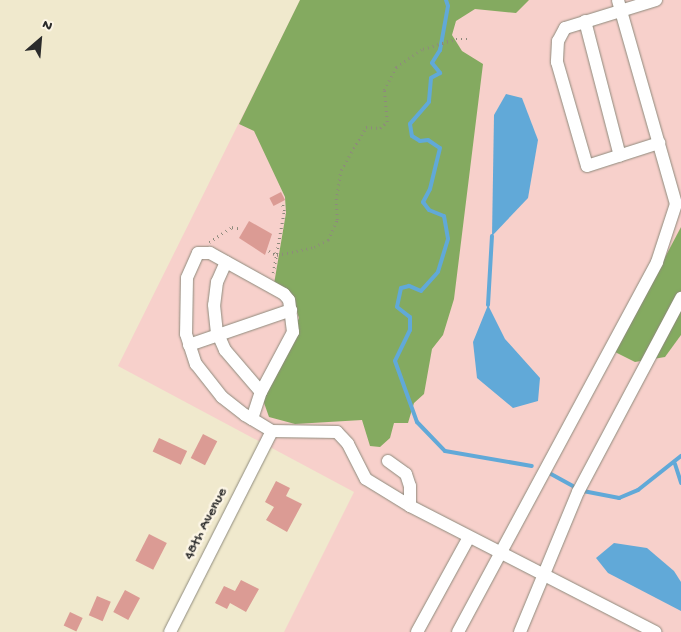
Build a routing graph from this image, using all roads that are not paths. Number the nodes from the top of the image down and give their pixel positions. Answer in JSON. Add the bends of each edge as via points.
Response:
{"nodes":[{"id":1,"x":656,"y":0,"type":"edge"},
{"id":2,"x":619,"y":4,"type":"edge"},
{"id":3,"x":585,"y":21,"type":"junction"},
{"id":4,"x":659,"y":143,"type":"junction"},
{"id":5,"x":620,"y":156,"type":"junction"},
{"id":6,"x":677,"y":193,"type":"edge"},
{"id":7,"x":226,"y":262,"type":"junction"},
{"id":8,"x":681,"y":298,"type":"edge"},
{"id":9,"x":292,"y":310,"type":"junction"},
{"id":10,"x":219,"y":335,"type":"junction"},
{"id":11,"x":189,"y":345,"type":"junction"},
{"id":12,"x":261,"y":392,"type":"junction"},
{"id":13,"x":252,"y":419,"type":"junction"},
{"id":14,"x":272,"y":431,"type":"junction"},
{"id":15,"x":388,"y":461,"type":"dead end"},
{"id":16,"x":410,"y":506,"type":"junction"},
{"id":17,"x":469,"y":538,"type":"junction"},
{"id":18,"x":501,"y":554,"type":"junction"},
{"id":19,"x":545,"y":574,"type":"junction"},
{"id":20,"x":170,"y":632,"type":"edge"},
{"id":21,"x":417,"y":632,"type":"edge"},
{"id":22,"x":458,"y":632,"type":"edge"},
{"id":23,"x":520,"y":632,"type":"edge"},
{"id":24,"x":654,"y":632,"type":"edge"}],
"edges":[{"from":1,"to":2,"type":"street"},
{"from":2,"to":3,"type":"street"},
{"from":2,"to":4,"type":"street"},
{"from":3,"to":5,"type":"street"},
{"from":3,"to":5,"type":"street","via":[[565,28],[558,41],[557,62],[587,166]]},
{"from":4,"to":5,"type":"street"},
{"from":4,"to":6,"type":"street"},
{"from":6,"to":18,"type":"street","via":[[658,262]]},
{"from":7,"to":9,"type":"street","via":[[284,294]]},
{"from":7,"to":10,"type":"street","via":[[217,282],[214,305]]},
{"from":7,"to":11,"type":"street","via":[[210,253],[198,253],[187,278],[184,304]]},
{"from":8,"to":19,"type":"street","via":[[578,492]]},
{"from":9,"to":10,"type":"street"},
{"from":9,"to":12,"type":"street","via":[[293,332]]},
{"from":10,"to":11,"type":"street"},
{"from":10,"to":12,"type":"street","via":[[225,350]]},
{"from":11,"to":13,"type":"street","via":[[196,364],[222,397]]},
{"from":12,"to":13,"type":"street"},
{"from":13,"to":14,"type":"street"},
{"from":14,"to":16,"type":"street","via":[[337,432],[348,444],[366,479]]},
{"from":14,"to":20,"type":"street","name":"48th Avenue"},
{"from":15,"to":16,"type":"street","via":[[406,474]]},
{"from":16,"to":17,"type":"street"},
{"from":17,"to":18,"type":"street"},
{"from":17,"to":21,"type":"street"},
{"from":18,"to":19,"type":"street"},
{"from":18,"to":22,"type":"street"},
{"from":19,"to":23,"type":"street"},
{"from":19,"to":24,"type":"street"}]}
